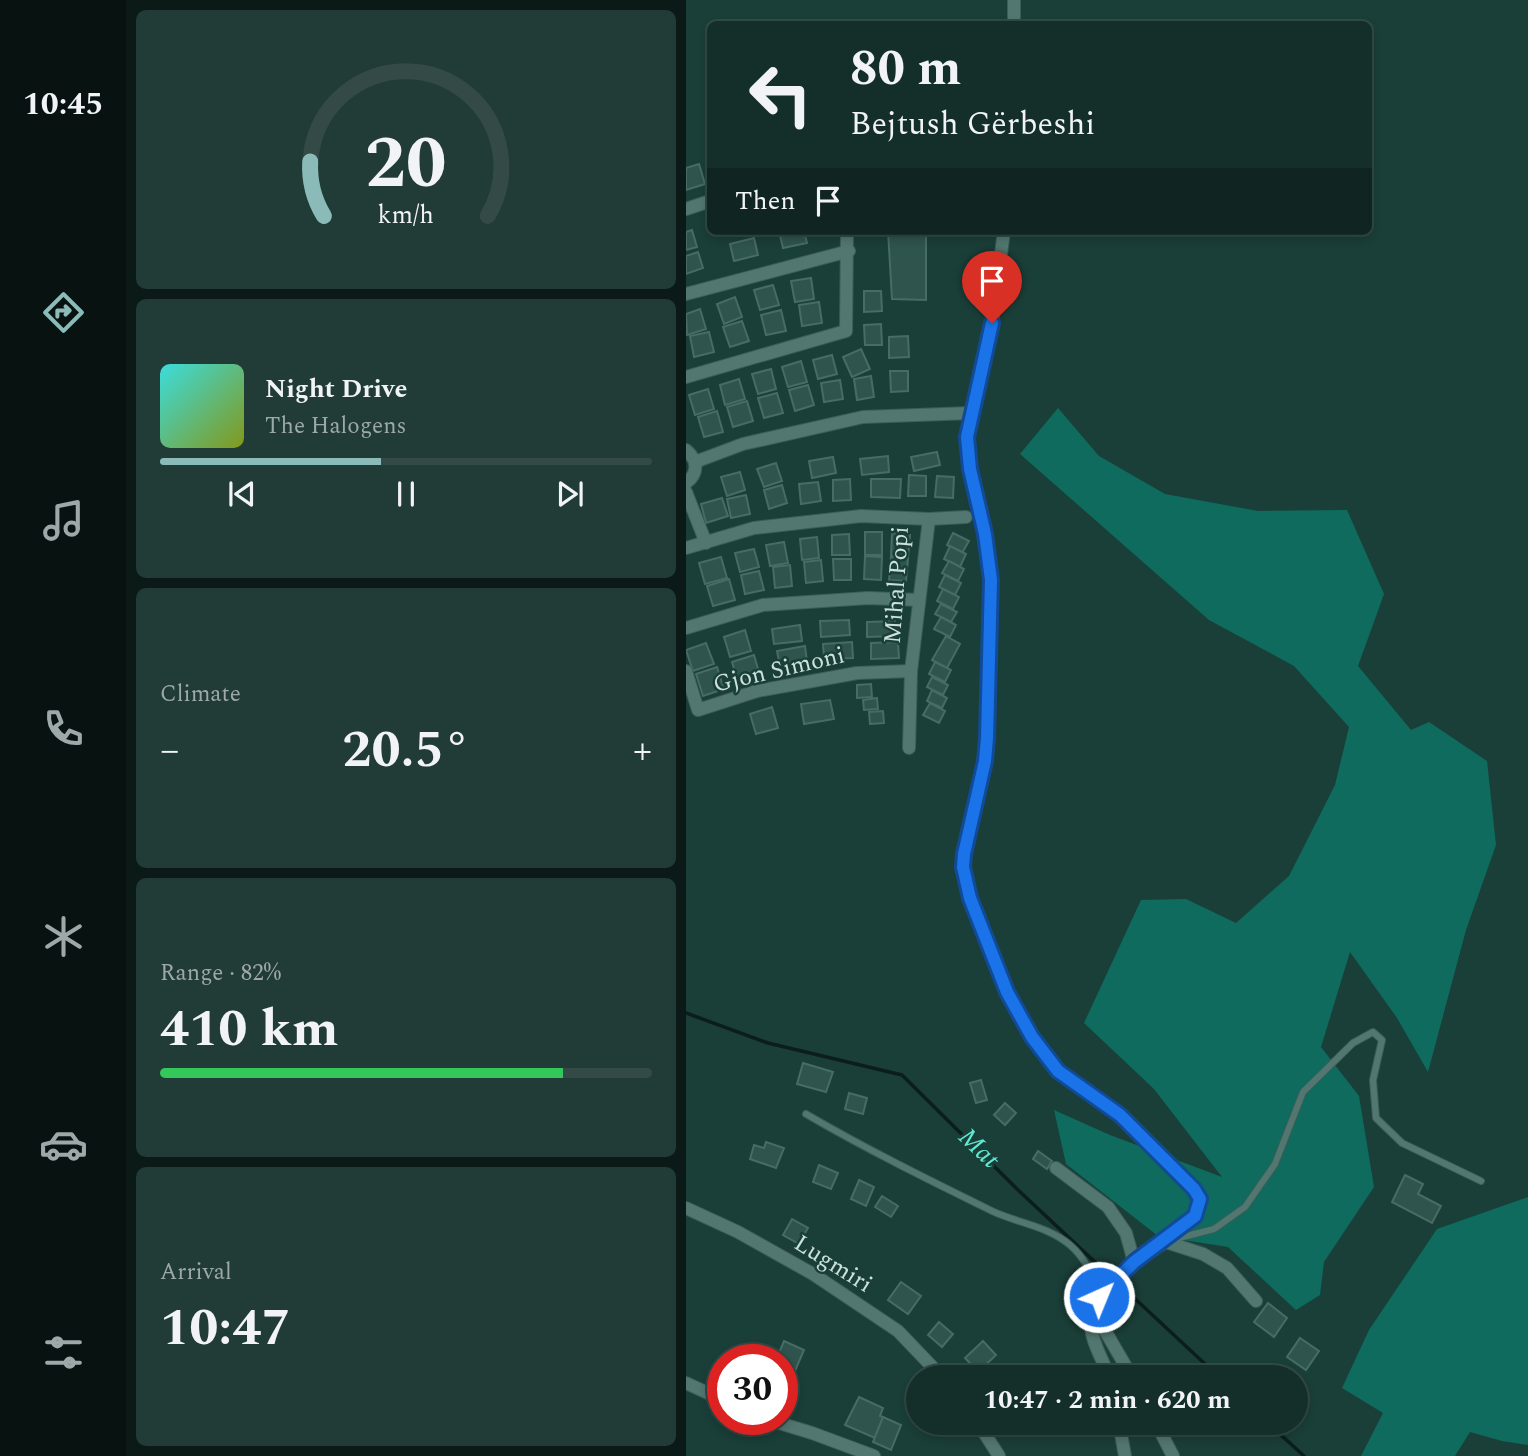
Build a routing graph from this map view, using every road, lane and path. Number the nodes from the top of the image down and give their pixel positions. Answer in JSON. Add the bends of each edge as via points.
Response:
{"nodes":[{"id":1,"x":1014,"y":0,"type":"edge"},
{"id":2,"x":1014,"y":21,"type":"edge"},
{"id":3,"x":707,"y":202,"type":"edge"},
{"id":4,"x":686,"y":209,"type":"edge"},
{"id":5,"x":847,"y":235,"type":"edge"},
{"id":6,"x":1003,"y":235,"type":"edge"},
{"id":7,"x":849,"y":251,"type":"junction"},
{"id":8,"x":686,"y":294,"type":"edge"},
{"id":9,"x":686,"y":377,"type":"edge"},
{"id":10,"x":971,"y":413,"type":"junction"},
{"id":11,"x":686,"y":450,"type":"edge"},
{"id":12,"x":695,"y":461,"type":"junction"},
{"id":13,"x":686,"y":483,"type":"edge"},
{"id":14,"x":686,"y":492,"type":"edge"},
{"id":15,"x":966,"y":517,"type":"dead end"},
{"id":16,"x":929,"y":519,"type":"junction"},
{"id":17,"x":706,"y":542,"type":"junction"},
{"id":18,"x":686,"y":548,"type":"edge"},
{"id":19,"x":919,"y":600,"type":"junction"},
{"id":20,"x":686,"y":628,"type":"edge"},
{"id":21,"x":686,"y":671,"type":"edge"},
{"id":22,"x":911,"y":671,"type":"junction"},
{"id":23,"x":909,"y":748,"type":"dead end"},
{"id":24,"x":806,"y":1114,"type":"dead end"},
{"id":25,"x":1056,"y":1168,"type":"dead end"},
{"id":26,"x":1481,"y":1181,"type":"dead end"},
{"id":27,"x":686,"y":1208,"type":"edge"},
{"id":28,"x":1163,"y":1241,"type":"junction"},
{"id":29,"x":1134,"y":1262,"type":"junction"},
{"id":30,"x":1102,"y":1293,"type":"junction"},
{"id":31,"x":1256,"y":1301,"type":"dead end"},
{"id":32,"x":1093,"y":1310,"type":"junction"},
{"id":33,"x":931,"y":1365,"type":"edge"},
{"id":34,"x":1105,"y":1365,"type":"edge"},
{"id":35,"x":1125,"y":1365,"type":"edge"},
{"id":36,"x":686,"y":1383,"type":"edge"},
{"id":37,"x":707,"y":1393,"type":"edge"},
{"id":38,"x":798,"y":1429,"type":"edge"},
{"id":39,"x":986,"y":1435,"type":"edge"},
{"id":40,"x":1121,"y":1435,"type":"edge"},
{"id":41,"x":1162,"y":1435,"type":"edge"},
{"id":42,"x":874,"y":1456,"type":"edge"},
{"id":43,"x":999,"y":1456,"type":"edge"},
{"id":44,"x":1125,"y":1456,"type":"edge"},
{"id":45,"x":1173,"y":1456,"type":"edge"}],
"edges":[{"from":1,"to":2,"type":"street"},
{"from":3,"to":4,"type":"street"},
{"from":5,"to":7,"type":"street"},
{"from":6,"to":10,"type":"street","via":[[992,323]]},
{"from":7,"to":8,"type":"street"},
{"from":7,"to":9,"type":"street","via":[[846,331]]},
{"from":10,"to":12,"type":"street","via":[[863,417],[743,444]]},
{"from":10,"to":28,"type":"street","via":[[968,454],[991,580],[987,738],[964,854],[966,884],[999,975],[1042,1051],[1068,1080],[1141,1134],[1200,1199],[1195,1216]]},
{"from":11,"to":12,"type":"street"},
{"from":12,"to":13,"type":"street","via":[[695,473]]},
{"from":14,"to":17,"type":"street"},
{"from":15,"to":16,"type":"street"},
{"from":16,"to":17,"type":"street","name":"Mihal Popi","via":[[861,516],[754,528]]},
{"from":16,"to":19,"type":"street","name":"Mihal Popi"},
{"from":17,"to":18,"type":"street","name":"Mihal Popi"},
{"from":19,"to":20,"type":"street","via":[[868,598],[763,605]]},
{"from":19,"to":22,"type":"street","name":"Mihal Popi"},
{"from":21,"to":22,"type":"street","name":"Gjon Simoni","via":[[698,710],[757,691],[858,673]]},
{"from":22,"to":23,"type":"street","name":"Mihal Popi"},
{"from":24,"to":30,"type":"lane","via":[[992,1211],[1060,1238],[1078,1254]]},
{"from":25,"to":29,"type":"street","via":[[1108,1207],[1126,1233]]},
{"from":26,"to":28,"type":"lane","via":[[1402,1143],[1376,1118],[1373,1080],[1382,1040],[1373,1032],[1353,1043],[1303,1092],[1275,1164],[1245,1207],[1214,1229]]},
{"from":27,"to":33,"type":"street","name":"Lugmiri","via":[[813,1274],[898,1331]]},
{"from":28,"to":29,"type":"street"},
{"from":28,"to":31,"type":"street","via":[[1203,1254],[1227,1268]]},
{"from":29,"to":30,"type":"street"},
{"from":30,"to":32,"type":"street"},
{"from":32,"to":34,"type":"street","via":[[1091,1326]]},
{"from":32,"to":35,"type":"street"},
{"from":36,"to":37,"type":"street"},
{"from":38,"to":42,"type":"street"},
{"from":39,"to":43,"type":"street"},
{"from":40,"to":44,"type":"street"},
{"from":41,"to":45,"type":"street"}]}
